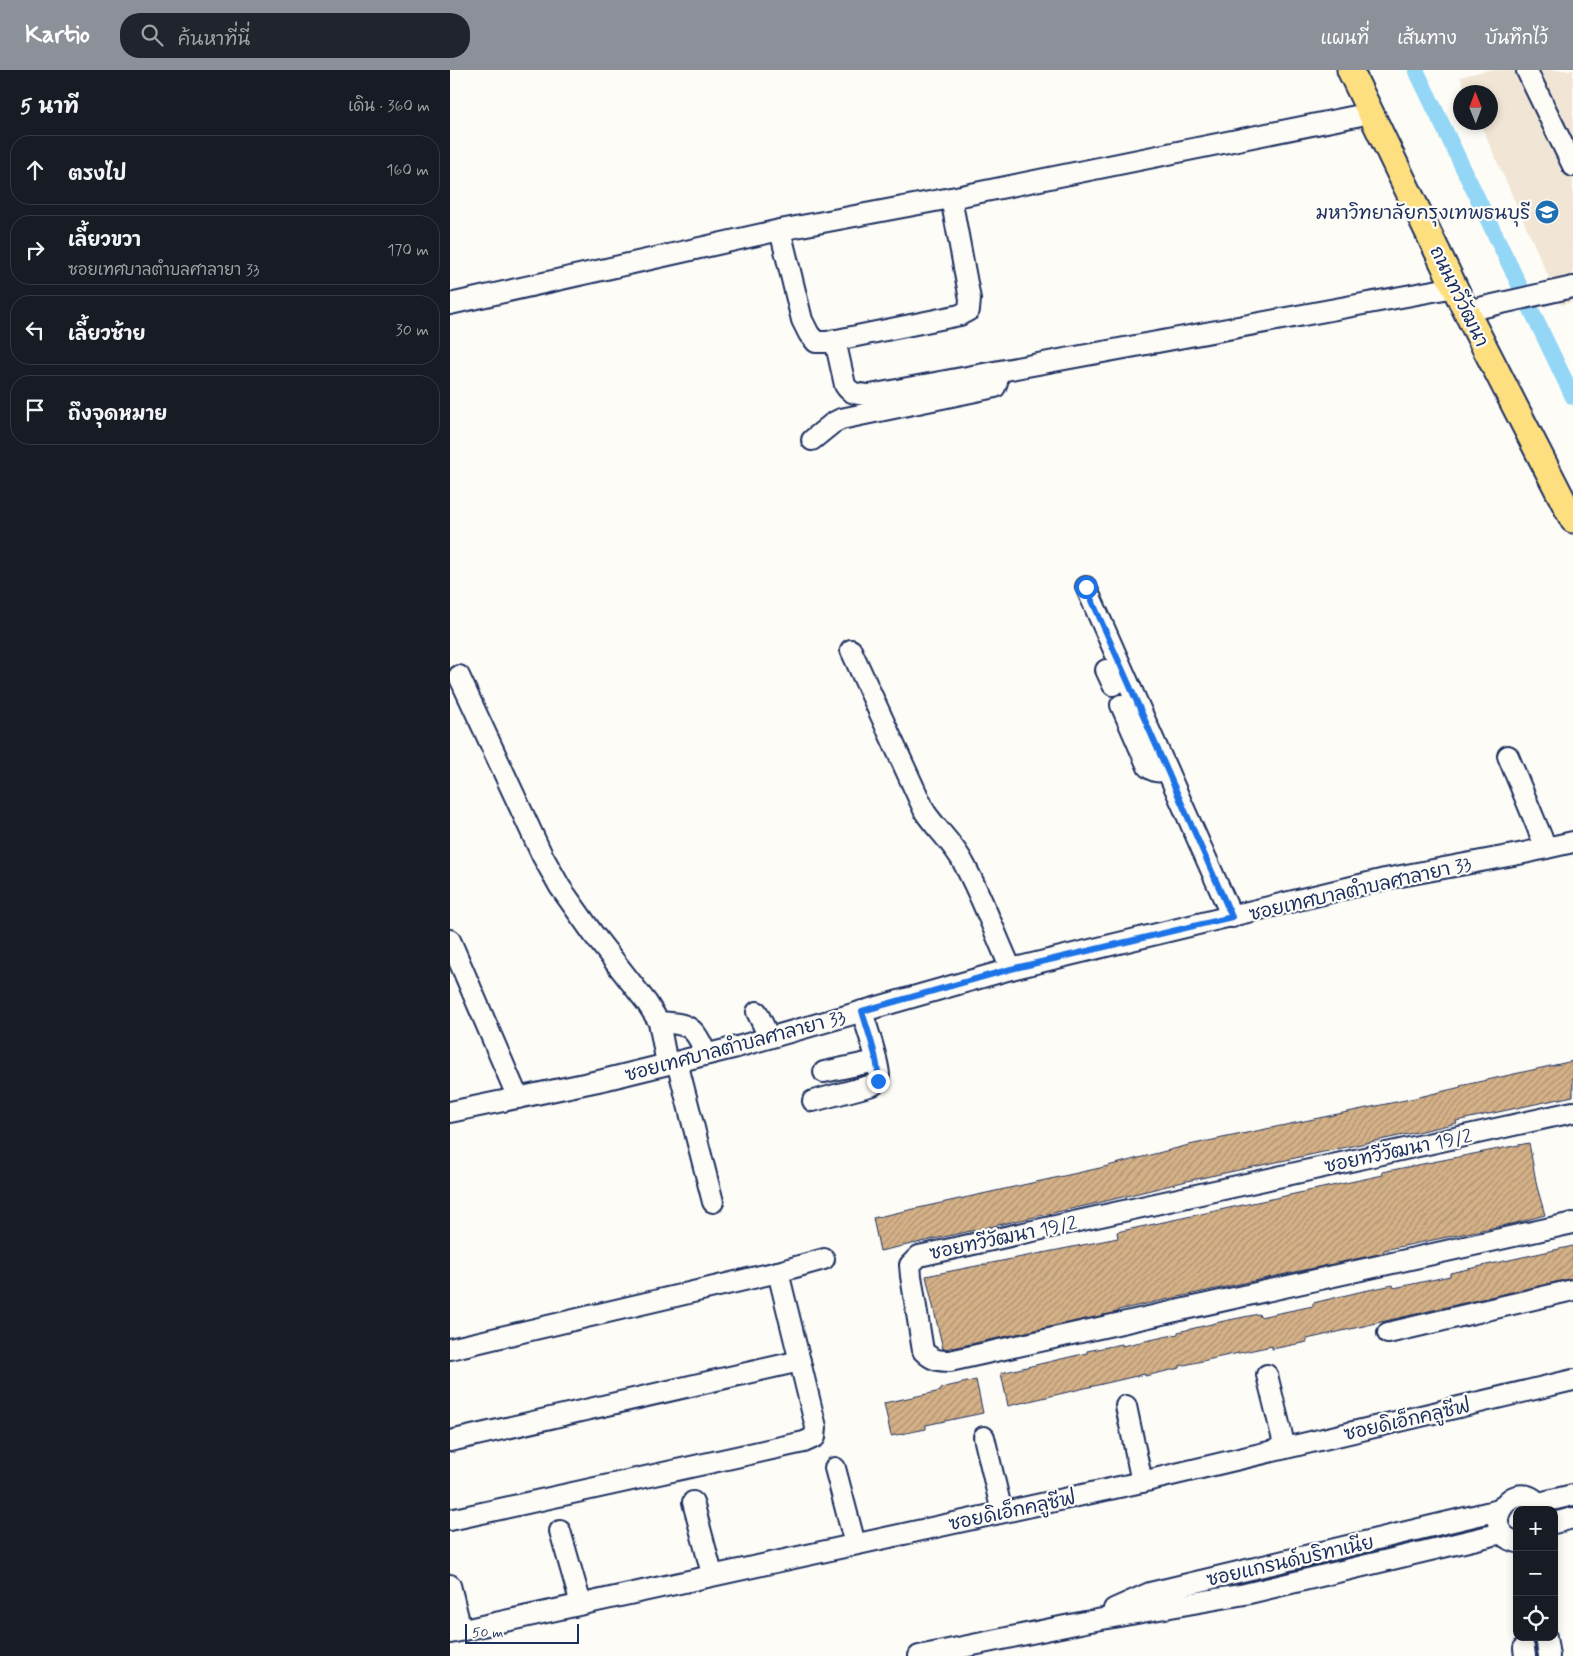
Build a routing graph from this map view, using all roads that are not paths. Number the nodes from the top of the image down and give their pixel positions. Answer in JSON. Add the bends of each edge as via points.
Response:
{"nodes":[{"id":1,"x":1350,"y":70,"type":"edge"},
{"id":2,"x":1528,"y":71,"type":"dead end"},
{"id":3,"x":1371,"y":113,"type":"junction"},
{"id":4,"x":1573,"y":166,"type":"edge"},
{"id":5,"x":951,"y":198,"type":"junction"},
{"id":6,"x":780,"y":230,"type":"junction"},
{"id":7,"x":1455,"y":287,"type":"junction"},
{"id":8,"x":1568,"y":288,"type":"edge"},
{"id":9,"x":450,"y":304,"type":"edge"},
{"id":10,"x":1466,"y":311,"type":"junction"},
{"id":11,"x":835,"y":340,"type":"junction"},
{"id":12,"x":996,"y":372,"type":"junction"},
{"id":13,"x":812,"y":440,"type":"dead end"},
{"id":14,"x":1573,"y":520,"type":"edge"},
{"id":15,"x":1086,"y":587,"type":"dead end"},
{"id":16,"x":851,"y":650,"type":"dead end"},
{"id":17,"x":459,"y":676,"type":"dead end"},
{"id":18,"x":1121,"y":705,"type":"dead end"},
{"id":19,"x":1508,"y":756,"type":"dead end"},
{"id":20,"x":1166,"y":769,"type":"junction"},
{"id":21,"x":1573,"y":842,"type":"edge"},
{"id":22,"x":1546,"y":848,"type":"junction"},
{"id":23,"x":1232,"y":917,"type":"junction"},
{"id":24,"x":450,"y":940,"type":"edge"},
{"id":25,"x":1011,"y":969,"type":"junction"},
{"id":26,"x":862,"y":1011,"type":"junction"},
{"id":27,"x":757,"y":1012,"type":"dead end"},
{"id":28,"x":659,"y":1022,"type":"junction"},
{"id":29,"x":768,"y":1038,"type":"junction"},
{"id":30,"x":706,"y":1054,"type":"junction"},
{"id":31,"x":876,"y":1061,"type":"junction"},
{"id":32,"x":672,"y":1063,"type":"junction"},
{"id":33,"x":824,"y":1072,"type":"dead end"},
{"id":34,"x":518,"y":1098,"type":"junction"},
{"id":35,"x":813,"y":1101,"type":"dead end"},
{"id":36,"x":450,"y":1112,"type":"edge"},
{"id":37,"x":1573,"y":1112,"type":"edge"},
{"id":38,"x":713,"y":1202,"type":"dead end"},
{"id":39,"x":1573,"y":1223,"type":"edge"},
{"id":40,"x":824,"y":1259,"type":"dead end"},
{"id":41,"x":778,"y":1272,"type":"junction"},
{"id":42,"x":1573,"y":1290,"type":"edge"},
{"id":43,"x":1388,"y":1333,"type":"dead end"},
{"id":44,"x":450,"y":1349,"type":"edge"},
{"id":45,"x":800,"y":1362,"type":"junction"},
{"id":46,"x":1267,"y":1375,"type":"dead end"},
{"id":47,"x":1573,"y":1380,"type":"edge"},
{"id":48,"x":1126,"y":1406,"type":"dead end"},
{"id":49,"x":984,"y":1437,"type":"dead end"},
{"id":50,"x":450,"y":1441,"type":"edge"},
{"id":51,"x":1285,"y":1448,"type":"junction"},
{"id":52,"x":835,"y":1468,"type":"dead end"},
{"id":53,"x":1142,"y":1482,"type":"junction"},
{"id":54,"x":1573,"y":1496,"type":"edge"},
{"id":55,"x":693,"y":1502,"type":"dead end"},
{"id":56,"x":1540,"y":1506,"type":"edge"},
{"id":57,"x":1544,"y":1506,"type":"edge"},
{"id":58,"x":1499,"y":1510,"type":"junction"},
{"id":59,"x":1002,"y":1512,"type":"junction"},
{"id":60,"x":1573,"y":1518,"type":"edge"},
{"id":61,"x":450,"y":1520,"type":"edge"},
{"id":62,"x":1558,"y":1522,"type":"edge"},
{"id":63,"x":560,"y":1532,"type":"dead end"},
{"id":64,"x":1509,"y":1537,"type":"edge"},
{"id":65,"x":855,"y":1544,"type":"junction"},
{"id":66,"x":712,"y":1574,"type":"junction"},
{"id":67,"x":450,"y":1585,"type":"edge"},
{"id":68,"x":581,"y":1604,"type":"junction"},
{"id":69,"x":1084,"y":1622,"type":"junction"},
{"id":70,"x":456,"y":1631,"type":"edge"},
{"id":71,"x":1547,"y":1641,"type":"edge"},
{"id":72,"x":919,"y":1656,"type":"edge"},
{"id":73,"x":1549,"y":1656,"type":"edge"}],
"edges":[{"from":1,"to":3,"type":"main road","name":"ถนนทวีวัฒนา"},
{"from":2,"to":4,"type":"street"},
{"from":3,"to":5,"type":"street"},
{"from":3,"to":7,"type":"main road","name":"ถนนทวีวัฒนา"},
{"from":5,"to":6,"type":"street"},
{"from":5,"to":11,"type":"street","via":[[970,299],[969,310],[960,315]]},
{"from":6,"to":9,"type":"street"},
{"from":6,"to":11,"type":"street","via":[[808,334],[816,342]]},
{"from":7,"to":10,"type":"main road","name":"ถนนทวีวัฒนา"},
{"from":7,"to":12,"type":"street"},
{"from":8,"to":10,"type":"street"},
{"from":10,"to":14,"type":"main road","name":"ถนนทวีวัฒนา"},
{"from":11,"to":12,"type":"street","via":[[845,385],[856,394],[870,395]]},
{"from":12,"to":13,"type":"street","via":[[995,386],[841,419]]},
{"from":15,"to":20,"type":"street"},
{"from":16,"to":25,"type":"street","via":[[925,812],[964,864]]},
{"from":17,"to":28,"type":"street","via":[[560,887]]},
{"from":18,"to":20,"type":"street","via":[[1148,767],[1159,772]]},
{"from":19,"to":22,"type":"street"},
{"from":20,"to":23,"type":"street"},
{"from":21,"to":22,"type":"street","name":"ซอยเทศบาลตำบลศาลายา 33"},
{"from":22,"to":23,"type":"street","name":"ซอยเทศบาลตำบลศาลายา 33","via":[[1385,879]]},
{"from":23,"to":25,"type":"street","name":"ซอยเทศบาลตำบลศาลายา 33"},
{"from":24,"to":34,"type":"street"},
{"from":25,"to":26,"type":"street","name":"ซอยเทศบาลตำบลศาลายา 33"},
{"from":26,"to":29,"type":"street","name":"ซอยเทศบาลตำบลศาลายา 33"},
{"from":26,"to":31,"type":"street"},
{"from":27,"to":29,"type":"street"},
{"from":28,"to":30,"type":"street","via":[[688,1027],[697,1034]]},
{"from":28,"to":32,"type":"street"},
{"from":29,"to":30,"type":"street","name":"ซอยเทศบาลตำบลศาลายา 33"},
{"from":30,"to":32,"type":"street","name":"ซอยเทศบาลตำบลศาลายา 33"},
{"from":31,"to":33,"type":"street"},
{"from":31,"to":35,"type":"street","via":[[879,1075],[873,1085]]},
{"from":32,"to":34,"type":"street","name":"ซอยเทศบาลตำบลศาลายา 33"},
{"from":32,"to":38,"type":"street"},
{"from":34,"to":36,"type":"street","name":"ซอยเทศบาลตำบลศาลายา 33"},
{"from":37,"to":39,"type":"street","name":"ซอยทวีวัฒนา 19/2","via":[[919,1256],[910,1265],[910,1276],[923,1350],[931,1358],[950,1361]]},
{"from":40,"to":41,"type":"street"},
{"from":41,"to":44,"type":"street"},
{"from":41,"to":45,"type":"street"},
{"from":42,"to":43,"type":"street"},
{"from":45,"to":50,"type":"street"},
{"from":45,"to":61,"type":"street","via":[[816,1427],[815,1437],[804,1442]]},
{"from":46,"to":51,"type":"street"},
{"from":47,"to":51,"type":"street","name":"ซอยดิเอ็กคลูซีฟ"},
{"from":48,"to":53,"type":"street"},
{"from":49,"to":59,"type":"street"},
{"from":51,"to":53,"type":"street","name":"ซอยดิเอ็กคลูซีฟ"},
{"from":52,"to":65,"type":"street"},
{"from":53,"to":59,"type":"street","name":"ซอยดิเอ็กคลูซีฟ"},
{"from":54,"to":57,"type":"street","name":"ซอยแกรนด์บริทาเนีย"},
{"from":55,"to":66,"type":"street"},
{"from":56,"to":58,"type":"street","name":"ซอยแกรนด์บริทาเนีย","via":[[1533,1498],[1517,1496]]},
{"from":58,"to":64,"type":"street","name":"ซอยแกรนด์บริทาเนีย","via":[[1499,1526]]},
{"from":58,"to":69,"type":"street","name":"ซอยแกรนด์บริทาเนีย","via":[[1150,1593]]},
{"from":59,"to":65,"type":"street","name":"ซอยดิเอ็กคลูซีฟ"},
{"from":60,"to":62,"type":"street"},
{"from":63,"to":68,"type":"street"},
{"from":64,"to":69,"type":"street","name":"ซอยแกรนด์บริทาเนีย","via":[[1245,1594]]},
{"from":65,"to":66,"type":"street","name":"ซอยดิเอ็กคลูซีฟ"},
{"from":66,"to":68,"type":"street","name":"ซอยดิเอ็กคลูซีฟ"},
{"from":67,"to":70,"type":"street"},
{"from":68,"to":70,"type":"street","name":"ซอยดิเอ็กคลูซีฟ"},
{"from":69,"to":72,"type":"street","name":"ซอยแกรนด์บริทาเนีย"},
{"from":71,"to":73,"type":"street"}]}
